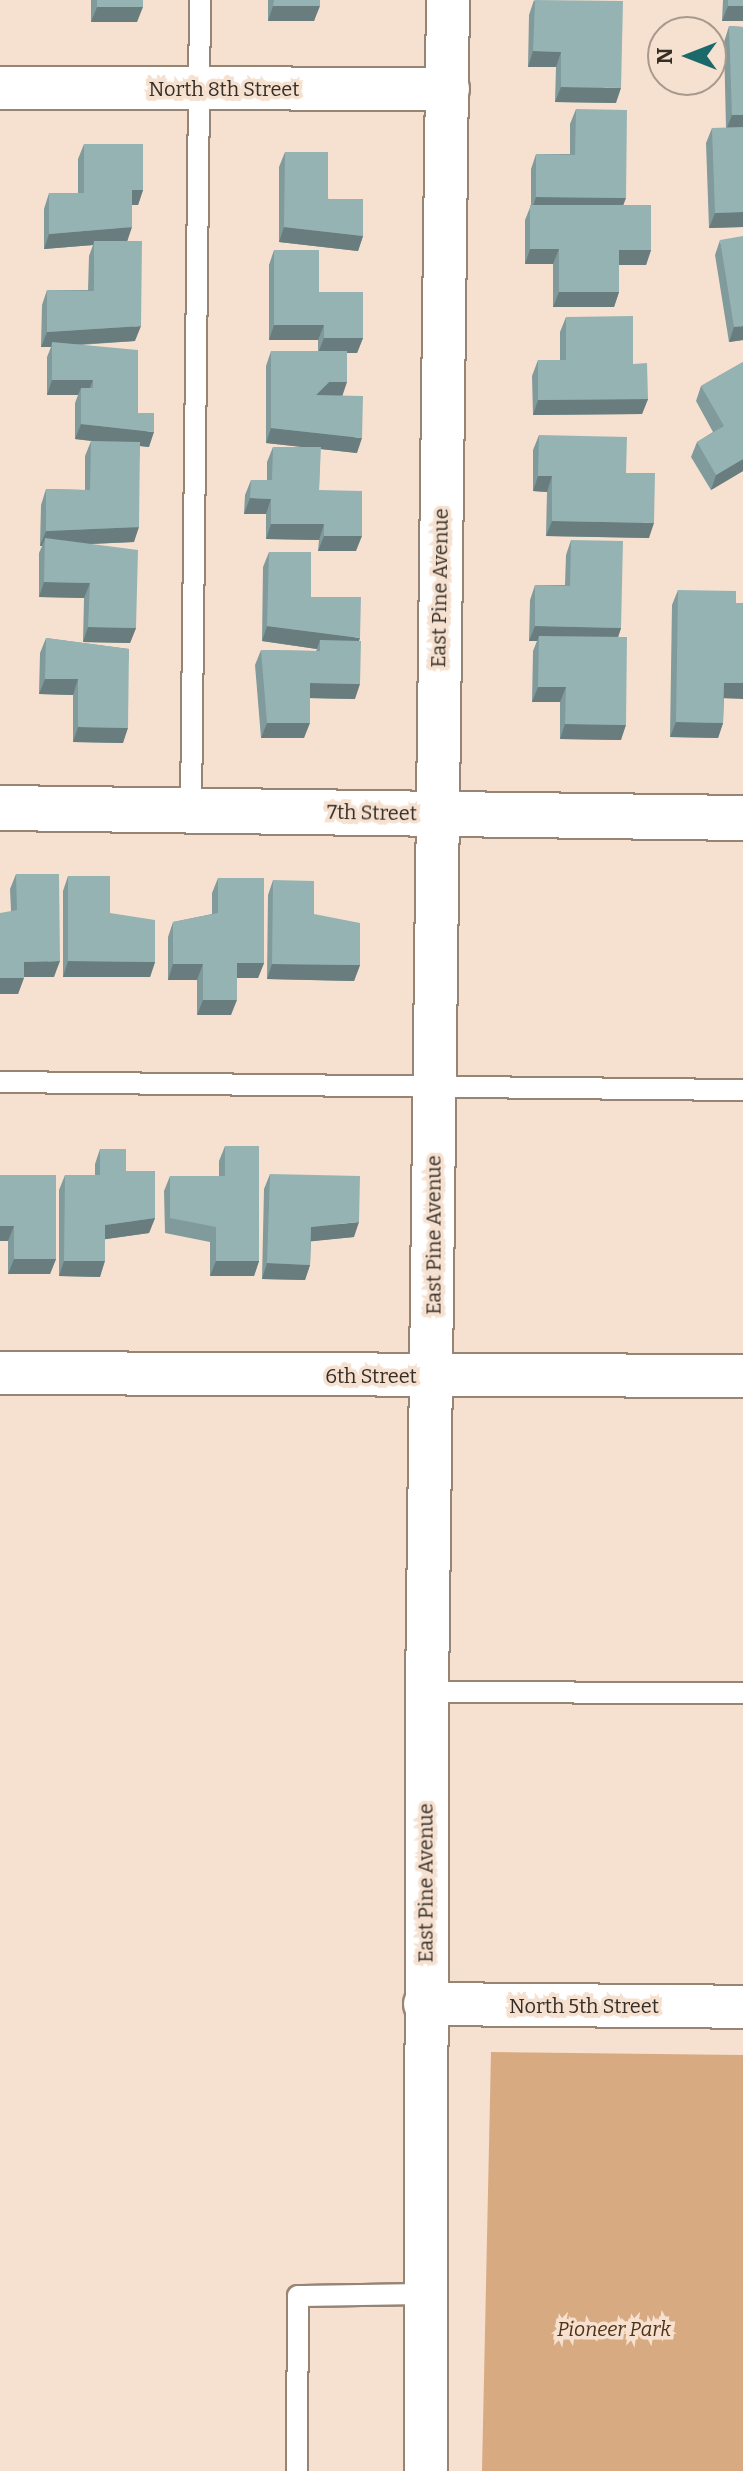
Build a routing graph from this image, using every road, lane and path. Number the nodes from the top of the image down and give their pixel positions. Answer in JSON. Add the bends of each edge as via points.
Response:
{"nodes":[{"id":1,"x":200,"y":0,"type":"edge"},
{"id":2,"x":448,"y":0,"type":"edge"},
{"id":3,"x":0,"y":88,"type":"edge"},
{"id":4,"x":199,"y":89,"type":"junction"},
{"id":5,"x":448,"y":89,"type":"junction"},
{"id":6,"x":0,"y":808,"type":"edge"},
{"id":7,"x":191,"y":809,"type":"junction"},
{"id":8,"x":436,"y":814,"type":"junction"},
{"id":9,"x":743,"y":818,"type":"edge"},
{"id":10,"x":0,"y":1082,"type":"edge"},
{"id":11,"x":435,"y":1087,"type":"junction"},
{"id":12,"x":743,"y":1090,"type":"edge"},
{"id":13,"x":0,"y":1373,"type":"edge"},
{"id":14,"x":743,"y":1376,"type":"edge"},
{"id":15,"x":433,"y":1377,"type":"junction"},
{"id":16,"x":427,"y":1692,"type":"junction"},
{"id":17,"x":743,"y":1693,"type":"edge"},
{"id":18,"x":425,"y":2004,"type":"junction"},
{"id":19,"x":743,"y":2007,"type":"edge"},
{"id":20,"x":425,"y":2294,"type":"junction"},
{"id":21,"x":297,"y":2471,"type":"edge"},
{"id":22,"x":426,"y":2471,"type":"edge"}],
"edges":[{"from":1,"to":4,"type":"lane"},
{"from":2,"to":5,"type":"street","name":"East Pine Avenue"},
{"from":3,"to":4,"type":"street","name":"North 8th Street"},
{"from":4,"to":5,"type":"street","name":"North 8th Street"},
{"from":4,"to":7,"type":"lane"},
{"from":5,"to":8,"type":"street","name":"East Pine Avenue"},
{"from":6,"to":7,"type":"street","name":"7th Street"},
{"from":7,"to":8,"type":"street","name":"7th Street"},
{"from":8,"to":9,"type":"street","name":"7th Street"},
{"from":8,"to":11,"type":"street","name":"East Pine Avenue"},
{"from":10,"to":11,"type":"lane"},
{"from":11,"to":12,"type":"lane"},
{"from":11,"to":15,"type":"street","name":"East Pine Avenue"},
{"from":13,"to":15,"type":"street","name":"6th Street"},
{"from":14,"to":15,"type":"street","name":"6th Street"},
{"from":15,"to":16,"type":"street","name":"East Pine Avenue"},
{"from":16,"to":17,"type":"lane"},
{"from":16,"to":18,"type":"street","name":"East Pine Avenue"},
{"from":18,"to":19,"type":"street","name":"North 5th Street"},
{"from":18,"to":20,"type":"street","name":"East Pine Avenue"},
{"from":20,"to":21,"type":"lane","via":[[298,2296]]},
{"from":20,"to":22,"type":"street","name":"East Pine Avenue"}]}
